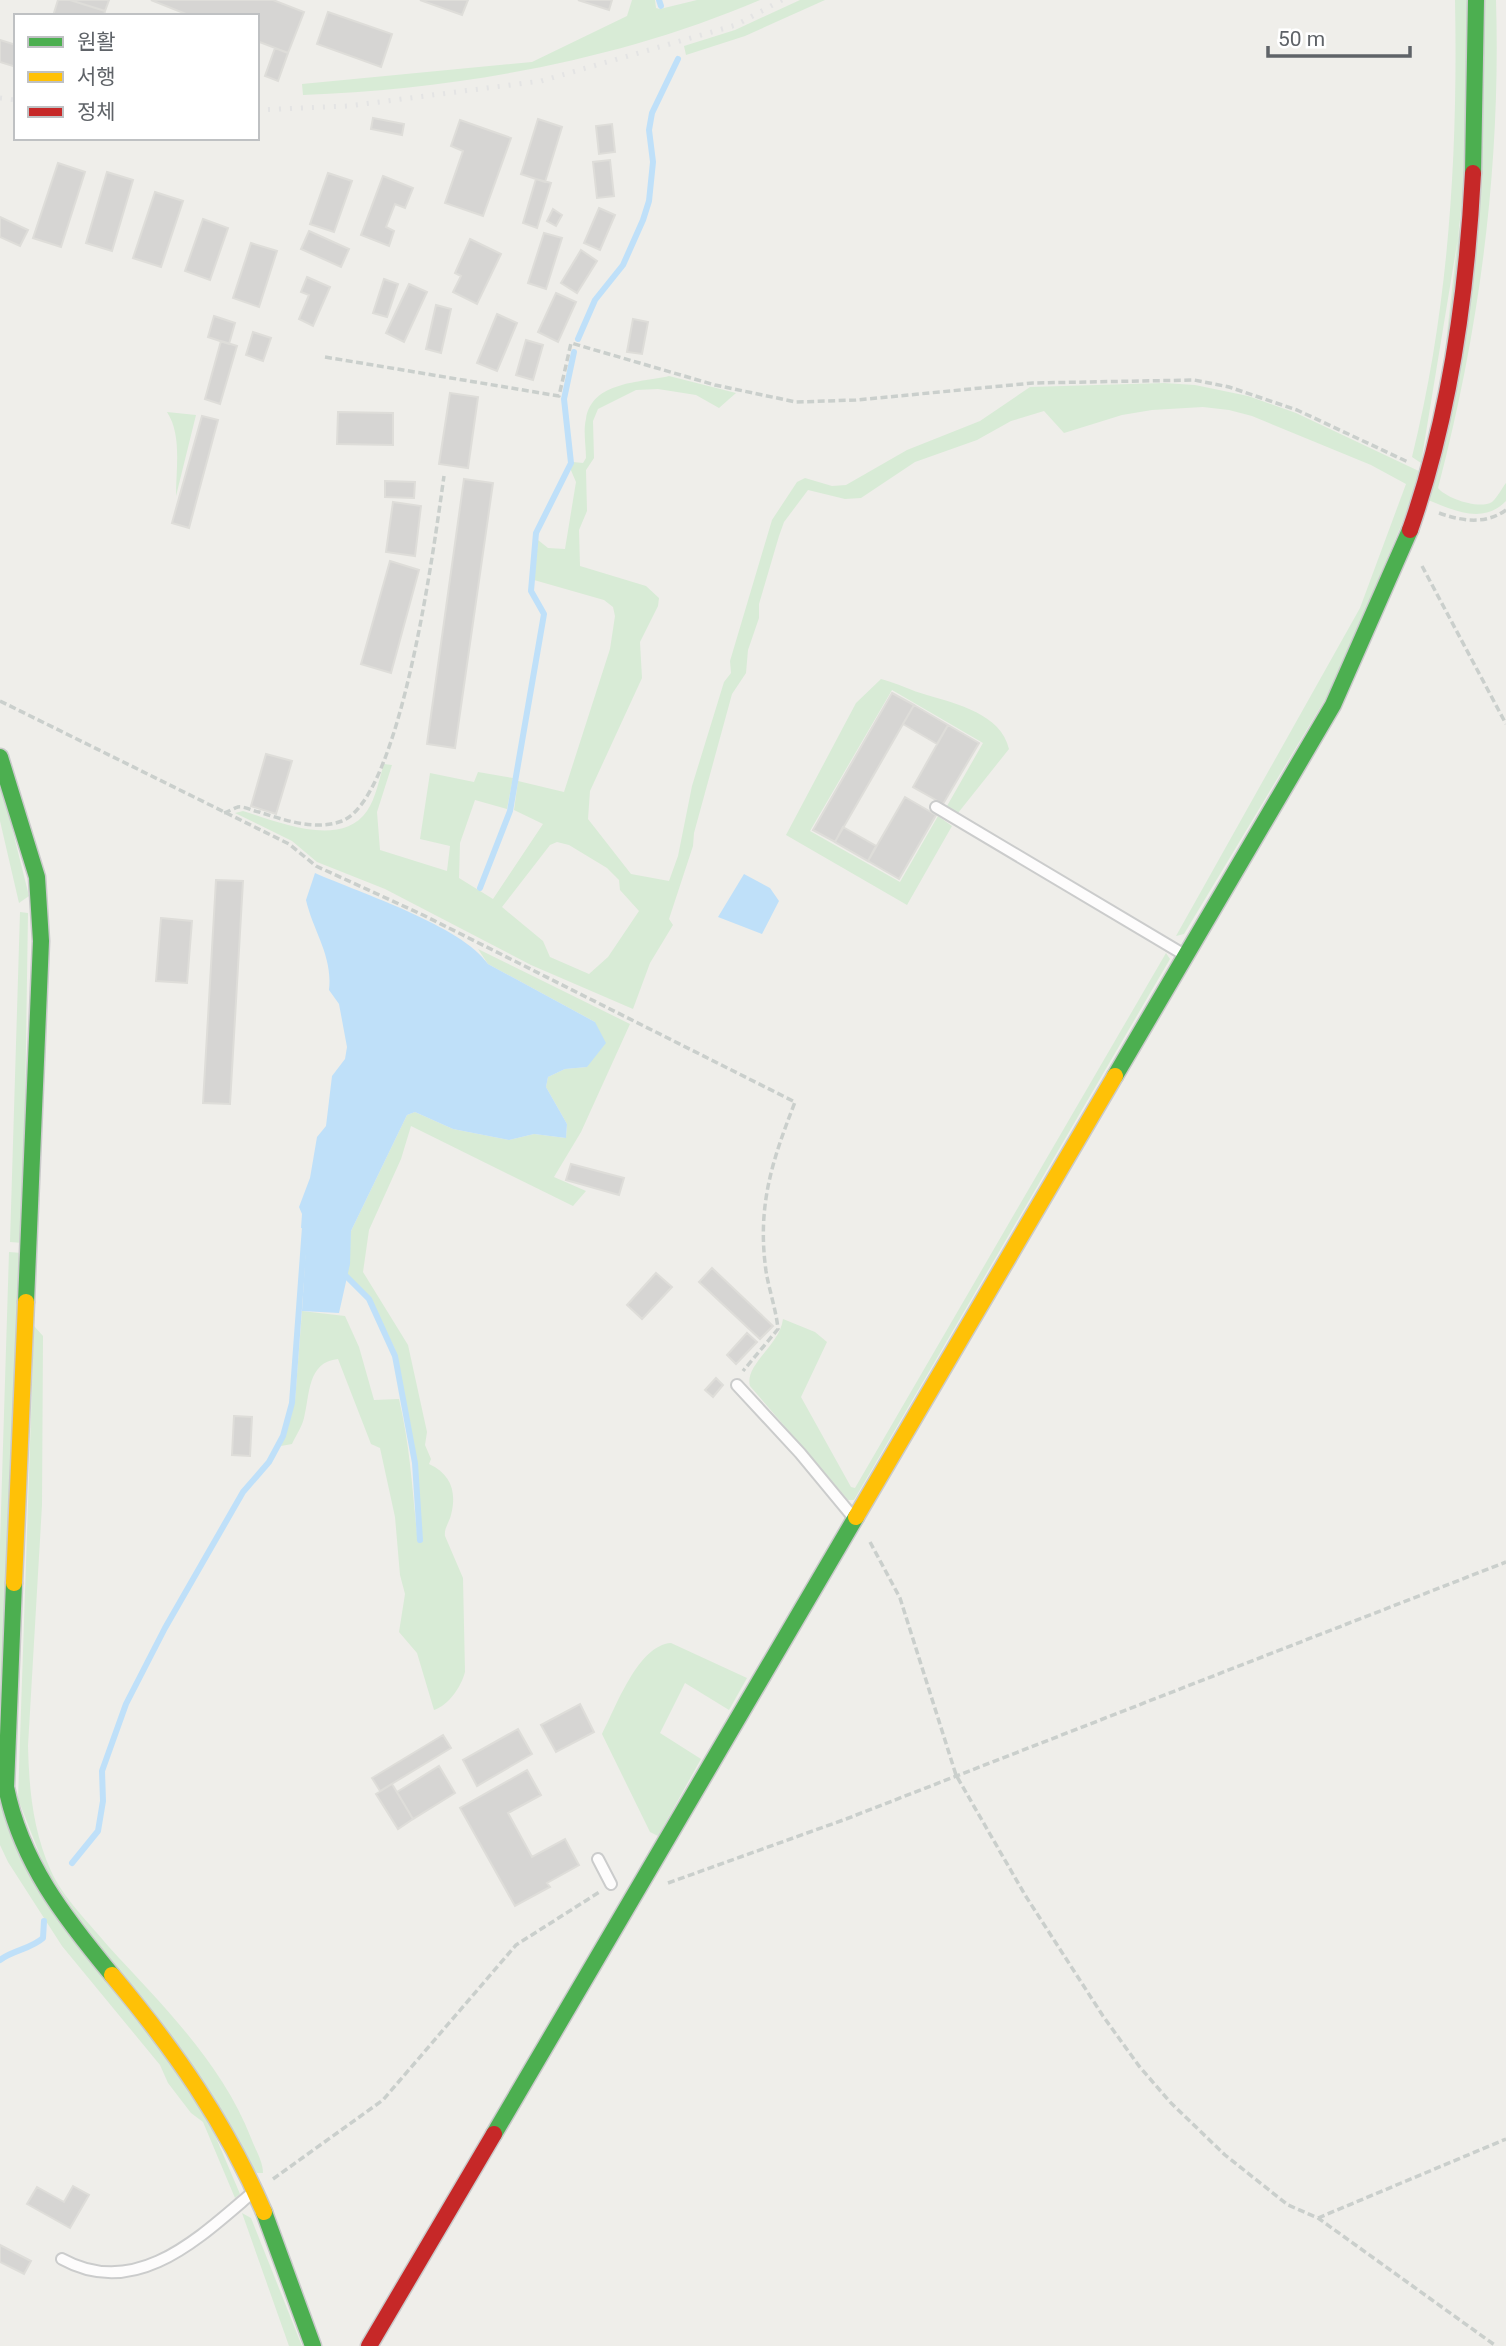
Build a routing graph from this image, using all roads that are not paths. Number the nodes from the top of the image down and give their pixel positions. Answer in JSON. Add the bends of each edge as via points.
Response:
{"nodes":[{"id":1,"x":1476,"y":0,"type":"edge"},
{"id":2,"x":0,"y":757,"type":"edge"},
{"id":3,"x":936,"y":807,"type":"dead end"},
{"id":4,"x":1186,"y":955,"type":"junction"},
{"id":5,"x":737,"y":1385,"type":"road end"},
{"id":6,"x":855,"y":1520,"type":"junction"},
{"id":7,"x":598,"y":1859,"type":"dead end"},
{"id":8,"x":611,"y":1884,"type":"road end"},
{"id":9,"x":254,"y":2192,"type":"junction"},
{"id":10,"x":62,"y":2259,"type":"dead end"},
{"id":11,"x":313,"y":2346,"type":"edge"},
{"id":12,"x":369,"y":2346,"type":"edge"}],
"edges":[{"from":1,"to":4,"type":"main road","via":[[1478,124],[1467,251],[1430,469],[1378,611],[1333,705]]},
{"from":2,"to":9,"type":"main road","via":[[37,877],[41,941],[6,1787],[9,1810],[27,1860],[53,1903],[209,2102]]},
{"from":3,"to":4,"type":"lane"},
{"from":4,"to":6,"type":"main road"},
{"from":5,"to":6,"type":"lane"},
{"from":6,"to":12,"type":"main road"},
{"from":7,"to":8,"type":"lane"},
{"from":9,"to":10,"type":"lane","via":[[196,2240],[157,2262],[106,2274],[92,2273]]},
{"from":9,"to":11,"type":"main road"}]}
